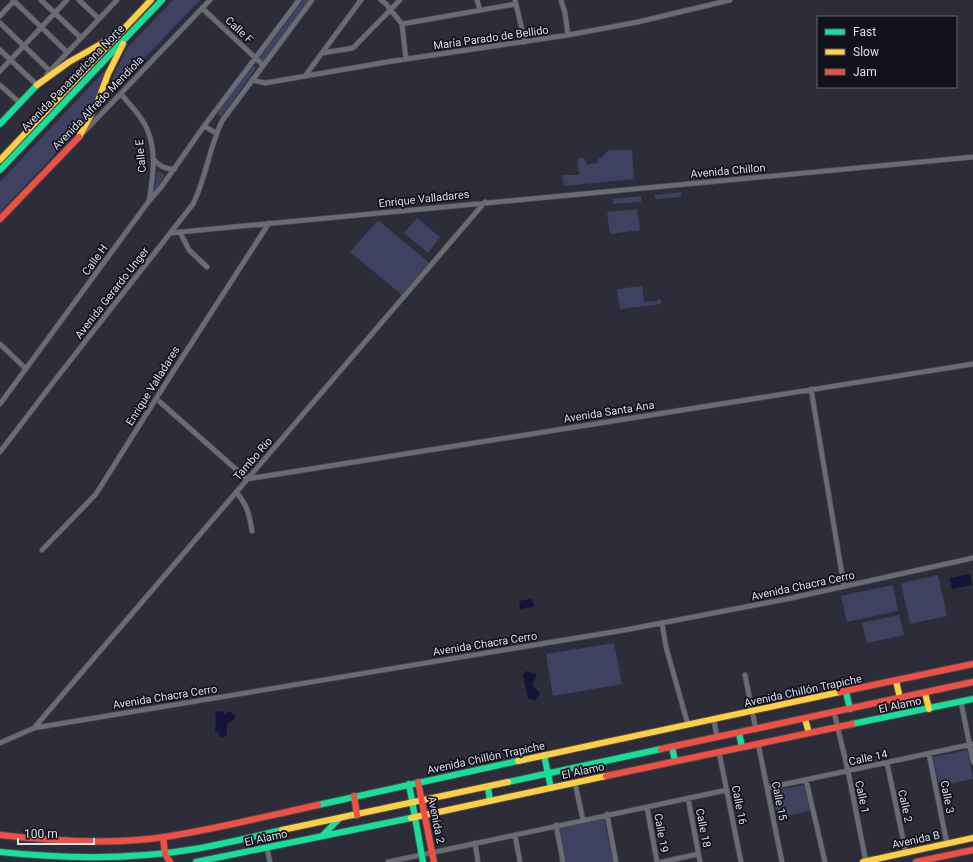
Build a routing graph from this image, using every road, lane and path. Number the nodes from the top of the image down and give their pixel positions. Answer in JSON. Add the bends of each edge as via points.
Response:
{"nodes":[{"id":1,"x":14,"y":0,"type":"edge"},
{"id":2,"x":41,"y":0,"type":"edge"},
{"id":3,"x":67,"y":0,"type":"edge"},
{"id":4,"x":79,"y":0,"type":"edge"},
{"id":5,"x":108,"y":0,"type":"edge"},
{"id":6,"x":117,"y":0,"type":"edge"},
{"id":7,"x":152,"y":0,"type":"edge"},
{"id":8,"x":162,"y":0,"type":"edge"},
{"id":9,"x":210,"y":0,"type":"edge"},
{"id":10,"x":299,"y":0,"type":"edge"},
{"id":11,"x":312,"y":0,"type":"edge"},
{"id":12,"x":361,"y":0,"type":"edge"},
{"id":13,"x":381,"y":0,"type":"edge"},
{"id":14,"x":400,"y":0,"type":"edge"},
{"id":15,"x":477,"y":0,"type":"edge"},
{"id":16,"x":561,"y":0,"type":"edge"},
{"id":17,"x":730,"y":0,"type":"edge"},
{"id":18,"x":515,"y":2,"type":"edge"},
{"id":19,"x":112,"y":5,"type":"junction"},
{"id":20,"x":202,"y":8,"type":"junction"},
{"id":21,"x":391,"y":10,"type":"junction"},
{"id":22,"x":480,"y":10,"type":"junction"},
{"id":23,"x":55,"y":13,"type":"junction"},
{"id":24,"x":0,"y":16,"type":"edge"},
{"id":25,"x":99,"y":19,"type":"junction"},
{"id":26,"x":0,"y":23,"type":"edge"},
{"id":27,"x":402,"y":24,"type":"junction"},
{"id":28,"x":41,"y":27,"type":"junction"},
{"id":29,"x":121,"y":33,"type":"junction"},
{"id":30,"x":568,"y":36,"type":"junction"},
{"id":31,"x":126,"y":37,"type":"junction"},
{"id":32,"x":81,"y":38,"type":"junction"},
{"id":33,"x":525,"y":42,"type":"junction"},
{"id":34,"x":24,"y":46,"type":"junction"},
{"id":35,"x":0,"y":50,"type":"edge"},
{"id":36,"x":67,"y":52,"type":"junction"},
{"id":37,"x":322,"y":53,"type":"junction"},
{"id":38,"x":256,"y":58,"type":"junction"},
{"id":39,"x":406,"y":59,"type":"junction"},
{"id":40,"x":10,"y":60,"type":"junction"},
{"id":41,"x":263,"y":65,"type":"junction"},
{"id":42,"x":0,"y":71,"type":"edge"},
{"id":43,"x":50,"y":71,"type":"junction"},
{"id":44,"x":305,"y":76,"type":"junction"},
{"id":45,"x":252,"y":80,"type":"junction"},
{"id":46,"x":0,"y":85,"type":"edge"},
{"id":47,"x":36,"y":85,"type":"junction"},
{"id":48,"x":122,"y":94,"type":"junction"},
{"id":49,"x":20,"y":103,"type":"junction"},
{"id":50,"x":213,"y":114,"type":"junction"},
{"id":51,"x":1,"y":120,"type":"edge"},
{"id":52,"x":222,"y":121,"type":"junction"},
{"id":53,"x":204,"y":126,"type":"junction"},
{"id":54,"x":216,"y":133,"type":"junction"},
{"id":55,"x":79,"y":137,"type":"junction"},
{"id":56,"x":973,"y":157,"type":"edge"},
{"id":57,"x":153,"y":159,"type":"junction"},
{"id":58,"x":0,"y":160,"type":"edge"},
{"id":59,"x":174,"y":169,"type":"junction"},
{"id":60,"x":0,"y":170,"type":"edge"},
{"id":61,"x":149,"y":201,"type":"junction"},
{"id":62,"x":485,"y":202,"type":"junction"},
{"id":63,"x":0,"y":219,"type":"edge"},
{"id":64,"x":269,"y":223,"type":"junction"},
{"id":65,"x":180,"y":232,"type":"junction"},
{"id":66,"x":170,"y":233,"type":"junction"},
{"id":67,"x":207,"y":267,"type":"dead end"},
{"id":68,"x":0,"y":344,"type":"edge"},
{"id":69,"x":973,"y":364,"type":"edge"},
{"id":70,"x":26,"y":369,"type":"junction"},
{"id":71,"x":811,"y":389,"type":"junction"},
{"id":72,"x":160,"y":402,"type":"dead end"},
{"id":73,"x":0,"y":404,"type":"edge"},
{"id":74,"x":0,"y":452,"type":"edge"},
{"id":75,"x":247,"y":479,"type":"junction"},
{"id":76,"x":236,"y":492,"type":"junction"},
{"id":77,"x":252,"y":531,"type":"dead end"},
{"id":78,"x":42,"y":550,"type":"dead end"},
{"id":79,"x":973,"y":558,"type":"edge"},
{"id":80,"x":844,"y":586,"type":"junction"},
{"id":81,"x":662,"y":623,"type":"junction"},
{"id":82,"x":973,"y":664,"type":"edge"},
{"id":83,"x":745,"y":675,"type":"dead end"},
{"id":84,"x":896,"y":681,"type":"junction"},
{"id":85,"x":973,"y":682,"type":"edge"},
{"id":86,"x":846,"y":692,"type":"junction"},
{"id":87,"x":925,"y":693,"type":"junction"},
{"id":88,"x":900,"y":698,"type":"junction"},
{"id":89,"x":973,"y":699,"type":"edge"},
{"id":90,"x":961,"y":702,"type":"junction"},
{"id":91,"x":850,"y":709,"type":"junction"},
{"id":92,"x":929,"y":709,"type":"junction"},
{"id":93,"x":752,"y":712,"type":"junction"},
{"id":94,"x":834,"y":712,"type":"junction"},
{"id":95,"x":805,"y":718,"type":"junction"},
{"id":96,"x":714,"y":720,"type":"junction"},
{"id":97,"x":688,"y":725,"type":"junction"},
{"id":98,"x":34,"y":728,"type":"junction"},
{"id":99,"x":838,"y":728,"type":"junction"},
{"id":100,"x":756,"y":730,"type":"junction"},
{"id":101,"x":739,"y":733,"type":"junction"},
{"id":102,"x":809,"y":733,"type":"junction"},
{"id":103,"x":717,"y":738,"type":"junction"},
{"id":104,"x":0,"y":743,"type":"edge"},
{"id":105,"x":758,"y":743,"type":"junction"},
{"id":106,"x":971,"y":745,"type":"edge"},
{"id":107,"x":672,"y":747,"type":"junction"},
{"id":108,"x":742,"y":747,"type":"junction"},
{"id":109,"x":720,"y":752,"type":"junction"},
{"id":110,"x":929,"y":754,"type":"junction"},
{"id":111,"x":544,"y":756,"type":"junction"},
{"id":112,"x":676,"y":761,"type":"junction"},
{"id":113,"x":973,"y":762,"type":"edge"},
{"id":114,"x":887,"y":763,"type":"junction"},
{"id":115,"x":848,"y":771,"type":"junction"},
{"id":116,"x":548,"y":774,"type":"junction"},
{"id":117,"x":806,"y":780,"type":"junction"},
{"id":118,"x":418,"y":782,"type":"junction"},
{"id":119,"x":575,"y":783,"type":"junction"},
{"id":120,"x":409,"y":784,"type":"junction"},
{"id":121,"x":488,"y":787,"type":"junction"},
{"id":122,"x":551,"y":788,"type":"junction"},
{"id":123,"x":767,"y":788,"type":"junction"},
{"id":124,"x":727,"y":790,"type":"junction"},
{"id":125,"x":354,"y":796,"type":"junction"},
{"id":126,"x":688,"y":798,"type":"junction"},
{"id":127,"x":422,"y":801,"type":"junction"},
{"id":128,"x":490,"y":801,"type":"junction"},
{"id":129,"x":412,"y":803,"type":"junction"},
{"id":130,"x":647,"y":807,"type":"junction"},
{"id":131,"x":607,"y":814,"type":"junction"},
{"id":132,"x":357,"y":815,"type":"junction"},
{"id":133,"x":425,"y":815,"type":"junction"},
{"id":134,"x":415,"y":817,"type":"junction"},
{"id":135,"x":340,"y":818,"type":"junction"},
{"id":136,"x":583,"y":820,"type":"junction"},
{"id":137,"x":556,"y":825,"type":"junction"},
{"id":138,"x":0,"y":835,"type":"edge"},
{"id":139,"x":515,"y":835,"type":"junction"},
{"id":140,"x":322,"y":836,"type":"junction"},
{"id":141,"x":163,"y":837,"type":"junction"},
{"id":142,"x":973,"y":838,"type":"edge"},
{"id":143,"x":474,"y":844,"type":"junction"},
{"id":144,"x":947,"y":844,"type":"junction"},
{"id":145,"x":267,"y":848,"type":"junction"},
{"id":146,"x":929,"y":848,"type":"junction"},
{"id":147,"x":973,"y":850,"type":"edge"},
{"id":148,"x":0,"y":852,"type":"edge"},
{"id":149,"x":432,"y":853,"type":"junction"},
{"id":150,"x":906,"y":853,"type":"junction"},
{"id":151,"x":165,"y":854,"type":"junction"},
{"id":152,"x":698,"y":854,"type":"junction"},
{"id":153,"x":422,"y":855,"type":"junction"},
{"id":154,"x":930,"y":859,"type":"junction"},
{"id":155,"x":117,"y":860,"type":"edge"},
{"id":156,"x":170,"y":862,"type":"edge"},
{"id":157,"x":196,"y":862,"type":"edge"},
{"id":158,"x":270,"y":862,"type":"edge"},
{"id":159,"x":388,"y":862,"type":"edge"},
{"id":160,"x":423,"y":862,"type":"edge"},
{"id":161,"x":434,"y":862,"type":"edge"},
{"id":162,"x":478,"y":862,"type":"edge"},
{"id":163,"x":520,"y":862,"type":"edge"},
{"id":164,"x":564,"y":862,"type":"edge"},
{"id":165,"x":616,"y":862,"type":"edge"},
{"id":166,"x":657,"y":862,"type":"edge"},
{"id":167,"x":662,"y":862,"type":"edge"},
{"id":168,"x":700,"y":862,"type":"edge"},
{"id":169,"x":741,"y":862,"type":"edge"},
{"id":170,"x":782,"y":862,"type":"edge"},
{"id":171,"x":825,"y":862,"type":"edge"},
{"id":172,"x":865,"y":862,"type":"edge"},
{"id":173,"x":916,"y":862,"type":"edge"}],
"edges":[{"from":1,"to":24,"type":"street"},
{"from":1,"to":28,"type":"street"},
{"from":2,"to":23,"type":"street"},
{"from":3,"to":23,"type":"street"},
{"from":4,"to":25,"type":"street"},
{"from":5,"to":19,"type":"street"},
{"from":6,"to":19,"type":"street"},
{"from":7,"to":29,"type":"main road","name":"Avenida Panamericana Norte"},
{"from":8,"to":31,"type":"main road","name":"Avenida Panamericana Norte"},
{"from":9,"to":20,"type":"street","name":"Avenida Alfredo Mendiola"},
{"from":10,"to":38,"type":"street"},
{"from":11,"to":41,"type":"street","name":"Avenida Gerardo Unger"},
{"from":12,"to":37,"type":"street"},
{"from":13,"to":21,"type":"street"},
{"from":14,"to":21,"type":"street"},
{"from":15,"to":22,"type":"street"},
{"from":16,"to":30,"type":"street"},
{"from":17,"to":30,"type":"street","name":"María Parado de Bellido"},
{"from":18,"to":22,"type":"street"},
{"from":18,"to":33,"type":"street"},
{"from":19,"to":25,"type":"street"},
{"from":20,"to":38,"type":"street","name":"Calle F"},
{"from":20,"to":48,"type":"street","name":"Avenida Alfredo Mendiola"},
{"from":21,"to":27,"type":"street"},
{"from":21,"to":37,"type":"street","via":[[353,48]]},
{"from":22,"to":27,"type":"street"},
{"from":23,"to":28,"type":"street"},
{"from":23,"to":32,"type":"street"},
{"from":25,"to":32,"type":"street"},
{"from":26,"to":34,"type":"street"},
{"from":27,"to":39,"type":"street"},
{"from":28,"to":34,"type":"street"},
{"from":28,"to":36,"type":"street"},
{"from":29,"to":47,"type":"main road","via":[[69,62]]},
{"from":29,"to":58,"type":"main road","name":"Avenida Panamericana Norte"},
{"from":30,"to":33,"type":"street","name":"María Parado de Bellido"},
{"from":31,"to":55,"type":"main road"},
{"from":31,"to":60,"type":"main road","name":"Avenida Panamericana Norte"},
{"from":32,"to":36,"type":"street"},
{"from":33,"to":39,"type":"street","name":"María Parado de Bellido"},
{"from":34,"to":40,"type":"street"},
{"from":34,"to":43,"type":"street"},
{"from":35,"to":40,"type":"street"},
{"from":36,"to":43,"type":"street"},
{"from":37,"to":44,"type":"street"},
{"from":38,"to":41,"type":"street","name":"Calle F"},
{"from":38,"to":50,"type":"street"},
{"from":39,"to":44,"type":"street","name":"María Parado de Bellido"},
{"from":40,"to":42,"type":"street"},
{"from":40,"to":47,"type":"street"},
{"from":41,"to":45,"type":"street","name":"Avenida Gerardo Unger"},
{"from":43,"to":47,"type":"street"},
{"from":44,"to":45,"type":"street","name":"María Parado de Bellido","via":[[265,83]]},
{"from":45,"to":52,"type":"street","name":"Avenida Gerardo Unger"},
{"from":46,"to":49,"type":"street"},
{"from":47,"to":49,"type":"main road"},
{"from":48,"to":55,"type":"street","name":"Avenida Alfredo Mendiola"},
{"from":48,"to":57,"type":"street","name":"Calle E","via":[[147,129]]},
{"from":49,"to":51,"type":"main road"},
{"from":50,"to":52,"type":"street"},
{"from":50,"to":53,"type":"street"},
{"from":52,"to":54,"type":"street","name":"Avenida Gerardo Unger"},
{"from":53,"to":54,"type":"street"},
{"from":53,"to":59,"type":"street","name":"Calle H"},
{"from":54,"to":66,"type":"street","name":"Avenida Gerardo Unger","via":[[200,191]]},
{"from":55,"to":63,"type":"main road","name":"Avenida Alfredo Mendiola"},
{"from":56,"to":62,"type":"street","name":"Avenida Chillon"},
{"from":57,"to":59,"type":"street","via":[[159,166]]},
{"from":57,"to":61,"type":"street","name":"Calle E"},
{"from":59,"to":61,"type":"street","name":"Calle H"},
{"from":61,"to":70,"type":"street","name":"Calle H"},
{"from":62,"to":64,"type":"street","name":"Enrique Valladares"},
{"from":62,"to":75,"type":"street","name":"Tambo Rio"},
{"from":64,"to":65,"type":"street","name":"Enrique Valladares"},
{"from":64,"to":78,"type":"street","name":"Enrique Valladares","via":[[96,494]]},
{"from":65,"to":66,"type":"street","name":"Enrique Valladares"},
{"from":65,"to":67,"type":"street","via":[[189,250]]},
{"from":66,"to":74,"type":"street","name":"Avenida Gerardo Unger"},
{"from":68,"to":70,"type":"street"},
{"from":69,"to":71,"type":"street","name":"Avenida Santa Ana"},
{"from":70,"to":73,"type":"street","name":"Calle H"},
{"from":71,"to":75,"type":"street","name":"Avenida Santa Ana"},
{"from":71,"to":80,"type":"street"},
{"from":72,"to":75,"type":"street"},
{"from":75,"to":76,"type":"street","name":"Tambo Rio"},
{"from":76,"to":77,"type":"street","via":[[249,512]]},
{"from":76,"to":98,"type":"street","name":"Tambo Rio"},
{"from":79,"to":80,"type":"street","name":"Avenida Chacra Cerro"},
{"from":80,"to":81,"type":"street","name":"Avenida Chacra Cerro"},
{"from":81,"to":97,"type":"street","via":[[666,647]]},
{"from":81,"to":98,"type":"street","name":"Avenida Chacra Cerro"},
{"from":82,"to":84,"type":"main road","name":"Avenida Chillón Trapiche"},
{"from":83,"to":93,"type":"street"},
{"from":84,"to":86,"type":"main road","name":"Avenida Chillón Trapiche"},
{"from":84,"to":88,"type":"main road"},
{"from":85,"to":87,"type":"main road"},
{"from":86,"to":91,"type":"main road"},
{"from":86,"to":93,"type":"main road","name":"Avenida Chillón Trapiche"},
{"from":87,"to":88,"type":"main road"},
{"from":87,"to":92,"type":"main road"},
{"from":88,"to":91,"type":"main road"},
{"from":89,"to":90,"type":"main road","name":"El Alamo"},
{"from":90,"to":92,"type":"main road","name":"El Alamo"},
{"from":90,"to":106,"type":"street"},
{"from":91,"to":94,"type":"main road"},
{"from":92,"to":99,"type":"main road","name":"El Alamo"},
{"from":93,"to":96,"type":"main road","name":"Avenida Chillón Trapiche"},
{"from":93,"to":100,"type":"street"},
{"from":94,"to":95,"type":"main road"},
{"from":94,"to":99,"type":"street","name":"Calle 1"},
{"from":95,"to":100,"type":"main road"},
{"from":95,"to":102,"type":"main road"},
{"from":96,"to":97,"type":"main road","name":"Avenida Chillón Trapiche"},
{"from":96,"to":103,"type":"street"},
{"from":97,"to":111,"type":"main road","name":"Avenida Chillón Trapiche"},
{"from":98,"to":104,"type":"street","name":"Avenida Chacra Cerro"},
{"from":99,"to":102,"type":"main road","name":"El Alamo"},
{"from":99,"to":115,"type":"street","name":"Calle 1"},
{"from":100,"to":101,"type":"main road"},
{"from":101,"to":103,"type":"main road"},
{"from":101,"to":108,"type":"main road"},
{"from":102,"to":105,"type":"main road","name":"El Alamo"},
{"from":103,"to":107,"type":"main road"},
{"from":105,"to":108,"type":"main road","name":"El Alamo"},
{"from":105,"to":123,"type":"street","name":"Calle 15"},
{"from":106,"to":110,"type":"street","name":"Calle 14"},
{"from":106,"to":113,"type":"street"},
{"from":107,"to":112,"type":"main road"},
{"from":107,"to":116,"type":"main road"},
{"from":108,"to":109,"type":"main road","name":"El Alamo"},
{"from":109,"to":112,"type":"main road","name":"El Alamo"},
{"from":109,"to":124,"type":"street","name":"Calle 16"},
{"from":110,"to":114,"type":"street","name":"Calle 14"},
{"from":110,"to":144,"type":"street","name":"Calle 3"},
{"from":111,"to":116,"type":"main road"},
{"from":111,"to":118,"type":"main road","name":"Avenida Chillón Trapiche"},
{"from":112,"to":119,"type":"main road","name":"El Alamo"},
{"from":114,"to":115,"type":"street","name":"Calle 14"},
{"from":114,"to":150,"type":"street","name":"Calle 2"},
{"from":115,"to":117,"type":"street","name":"Calle 14"},
{"from":115,"to":172,"type":"street","name":"Calle 1"},
{"from":116,"to":121,"type":"main road"},
{"from":116,"to":122,"type":"main road"},
{"from":117,"to":123,"type":"street","name":"Calle 14"},
{"from":117,"to":171,"type":"street"},
{"from":118,"to":120,"type":"main road","name":"Avenida Chillón Trapiche"},
{"from":118,"to":127,"type":"main road","name":"Avenida 2"},
{"from":119,"to":122,"type":"main road","name":"El Alamo"},
{"from":119,"to":136,"type":"street"},
{"from":120,"to":125,"type":"main road","name":"Avenida Chillón Trapiche"},
{"from":120,"to":129,"type":"main road","name":"Avenida 2"},
{"from":121,"to":127,"type":"main road"},
{"from":121,"to":128,"type":"main road"},
{"from":122,"to":128,"type":"main road","name":"El Alamo"},
{"from":123,"to":170,"type":"street","name":"Calle 15"},
{"from":124,"to":126,"type":"street"},
{"from":124,"to":169,"type":"street","name":"Calle 16"},
{"from":125,"to":132,"type":"main road"},
{"from":125,"to":141,"type":"main road","name":"Avenida Chillón Trapiche"},
{"from":126,"to":130,"type":"street"},
{"from":126,"to":152,"type":"street","name":"Calle 18"},
{"from":127,"to":129,"type":"main road"},
{"from":127,"to":133,"type":"main road","name":"Avenida 2"},
{"from":128,"to":133,"type":"main road","name":"El Alamo"},
{"from":129,"to":132,"type":"main road"},
{"from":129,"to":134,"type":"main road","name":"Avenida 2"},
{"from":130,"to":131,"type":"street"},
{"from":130,"to":166,"type":"street","name":"Calle 19"},
{"from":131,"to":136,"type":"street"},
{"from":131,"to":165,"type":"street"},
{"from":132,"to":135,"type":"main road"},
{"from":133,"to":134,"type":"main road","name":"El Alamo"},
{"from":133,"to":149,"type":"main road","name":"Avenida 2"},
{"from":134,"to":140,"type":"main road","name":"El Alamo"},
{"from":134,"to":153,"type":"main road","name":"Avenida 2"},
{"from":135,"to":140,"type":"main road"},
{"from":135,"to":151,"type":"main road"},
{"from":136,"to":137,"type":"street"},
{"from":137,"to":139,"type":"street"},
{"from":137,"to":164,"type":"street"},
{"from":138,"to":141,"type":"main road","name":"Avenida Chillón Trapiche","via":[[67,841]]},
{"from":139,"to":143,"type":"street"},
{"from":139,"to":163,"type":"street"},
{"from":140,"to":145,"type":"main road","name":"El Alamo"},
{"from":141,"to":151,"type":"main road"},
{"from":142,"to":144,"type":"main road","name":"Avenida B"},
{"from":143,"to":149,"type":"street"},
{"from":143,"to":162,"type":"street"},
{"from":144,"to":146,"type":"main road","name":"Avenida B"},
{"from":145,"to":157,"type":"main road","name":"El Alamo"},
{"from":145,"to":158,"type":"street"},
{"from":146,"to":150,"type":"main road","name":"Avenida B"},
{"from":146,"to":154,"type":"main road"},
{"from":147,"to":154,"type":"main road","name":"Avenida B"},
{"from":148,"to":155,"type":"main road"},
{"from":149,"to":153,"type":"street"},
{"from":149,"to":161,"type":"main road","name":"Avenida 2"},
{"from":150,"to":172,"type":"main road","name":"Avenida B"},
{"from":151,"to":155,"type":"main road"},
{"from":151,"to":156,"type":"main road"},
{"from":152,"to":167,"type":"street"},
{"from":152,"to":168,"type":"street","name":"Calle 18"},
{"from":153,"to":159,"type":"street"},
{"from":153,"to":160,"type":"main road","name":"Avenida 2"},
{"from":154,"to":173,"type":"main road","name":"Avenida B"}]}
